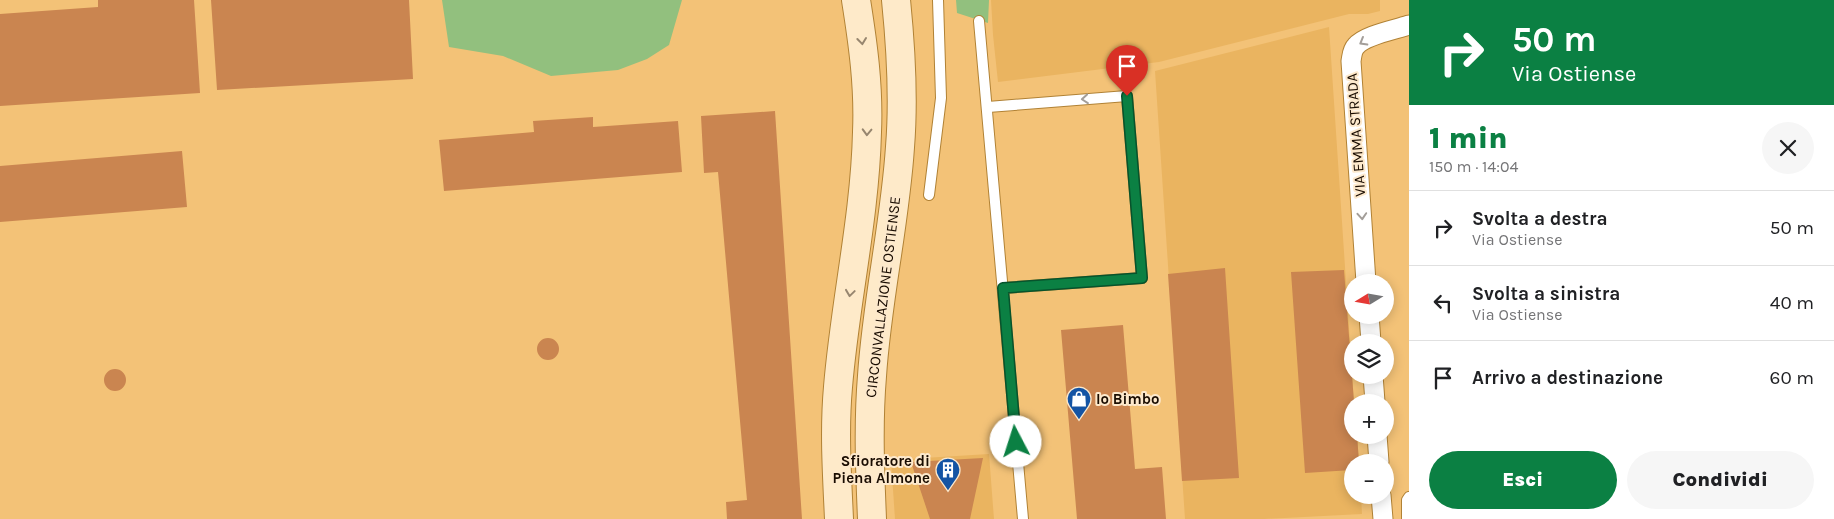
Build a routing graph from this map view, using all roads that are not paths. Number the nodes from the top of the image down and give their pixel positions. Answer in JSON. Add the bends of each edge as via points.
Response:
{"nodes":[{"id":1,"x":856,"y":0,"type":"edge"},
{"id":2,"x":896,"y":0,"type":"edge"},
{"id":3,"x":938,"y":0,"type":"edge"},
{"id":4,"x":979,"y":21,"type":"dead end"},
{"id":5,"x":1409,"y":25,"type":"edge"},
{"id":6,"x":988,"y":107,"type":"junction"},
{"id":7,"x":929,"y":195,"type":"dead end"},
{"id":8,"x":1365,"y":274,"type":"edge"},
{"id":9,"x":1003,"y":288,"type":"junction"},
{"id":10,"x":1409,"y":497,"type":"edge"},
{"id":11,"x":1382,"y":504,"type":"edge"},
{"id":12,"x":839,"y":519,"type":"edge"},
{"id":13,"x":872,"y":519,"type":"edge"},
{"id":14,"x":1022,"y":519,"type":"edge"},
{"id":15,"x":1383,"y":519,"type":"edge"},
{"id":16,"x":1407,"y":519,"type":"edge"}],
"edges":[{"from":1,"to":12,"type":"main road","one_way":true,"via":[[868,131],[836,404]]},
{"from":2,"to":13,"type":"main road","name":"CIRCONVALLAZIONE OSTIENSE","via":[[902,76],[900,148],[872,376],[869,456]]},
{"from":3,"to":7,"type":"lane","via":[[941,98]]},
{"from":4,"to":6,"type":"lane"},
{"from":5,"to":8,"type":"street","name":"VIA EMMA STRADA","one_way":true,"via":[[1367,38],[1352,53]]},
{"from":6,"to":9,"type":"lane"},
{"from":9,"to":6,"type":"lane","one_way":true,"via":[[1142,278],[1127,96]]},
{"from":9,"to":14,"type":"lane"},
{"from":10,"to":16,"type":"lane","via":[[1406,500]]},
{"from":11,"to":15,"type":"street"}]}
